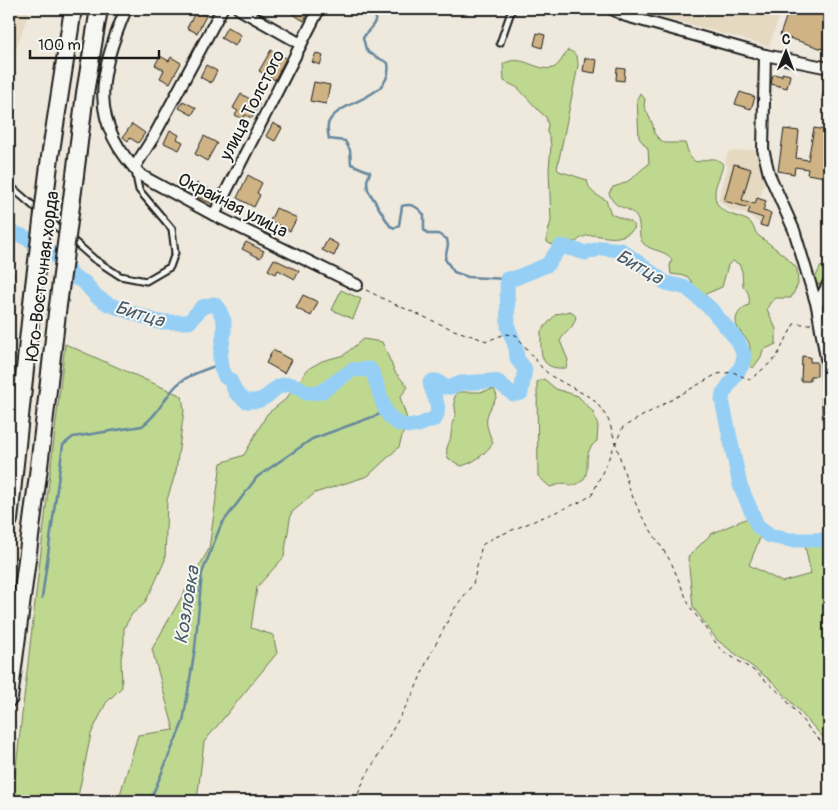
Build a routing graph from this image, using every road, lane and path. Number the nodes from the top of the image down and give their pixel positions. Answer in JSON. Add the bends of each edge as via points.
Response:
{"nodes":[{"id":1,"x":73,"y":9,"type":"edge"},
{"id":2,"x":99,"y":9,"type":"edge"},
{"id":3,"x":126,"y":9,"type":"edge"},
{"id":4,"x":222,"y":9,"type":"edge"},
{"id":5,"x":239,"y":9,"type":"edge"},
{"id":6,"x":319,"y":9,"type":"edge"},
{"id":7,"x":512,"y":9,"type":"edge"},
{"id":8,"x":612,"y":9,"type":"edge"},
{"id":9,"x":500,"y":43,"type":"dead end"},
{"id":10,"x":301,"y":44,"type":"junction"},
{"id":11,"x":764,"y":55,"type":"junction"},
{"id":12,"x":829,"y":68,"type":"edge"},
{"id":13,"x":134,"y":168,"type":"junction"},
{"id":14,"x":9,"y":185,"type":"edge"},
{"id":15,"x":214,"y":215,"type":"junction"},
{"id":16,"x":829,"y":282,"type":"edge"},
{"id":17,"x":356,"y":285,"type":"joint"},
{"id":18,"x":817,"y":306,"type":"junction"},
{"id":19,"x":820,"y":325,"type":"junction"},
{"id":20,"x":829,"y":418,"type":"edge"},
{"id":21,"x":615,"y":442,"type":"junction"},
{"id":22,"x":9,"y":520,"type":"edge"},
{"id":23,"x":9,"y":698,"type":"edge"},
{"id":24,"x":829,"y":749,"type":"edge"},
{"id":25,"x":355,"y":801,"type":"edge"}],
"edges":[{"from":1,"to":22,"type":"main road","name":"Юго-Восточная хорда","bridge":true,"via":[[50,157]]},
{"from":2,"to":23,"type":"main road","name":"Юго-Восточная хорда","bridge":true},
{"from":3,"to":13,"type":"street","name":"Окрайная улица","via":[[108,63],[103,92],[104,112],[110,135]]},
{"from":4,"to":13,"type":"street"},
{"from":5,"to":10,"type":"street"},
{"from":6,"to":10,"type":"street","name":"улица Толстого"},
{"from":7,"to":9,"type":"lane"},
{"from":8,"to":11,"type":"street","via":[[626,16]]},
{"from":10,"to":15,"type":"street","name":"улица Толстого"},
{"from":11,"to":12,"type":"street"},
{"from":11,"to":18,"type":"street","via":[[763,149],[769,174],[794,230]]},
{"from":13,"to":14,"type":"lane","via":[[139,190],[172,228],[175,253],[170,267],[146,281],[120,276],[94,259]]},
{"from":13,"to":15,"type":"street","name":"Окрайная улица","via":[[142,176]]},
{"from":15,"to":17,"type":"street","name":"Окрайная улица"},
{"from":16,"to":18,"type":"street"},
{"from":17,"to":21,"type":"path","via":[[487,341],[505,334],[516,335],[551,376],[593,399],[609,421]]},
{"from":18,"to":19,"type":"street"},
{"from":19,"to":20,"type":"street","via":[[827,364]]},
{"from":19,"to":21,"type":"path","via":[[794,324],[776,358],[750,380],[733,372],[717,374],[623,427]]},
{"from":21,"to":24,"type":"path","via":[[630,491],[671,562],[690,607],[721,650],[756,672],[783,696]]},
{"from":21,"to":25,"type":"path","via":[[592,495],[482,544],[473,584],[454,609]]}]}
